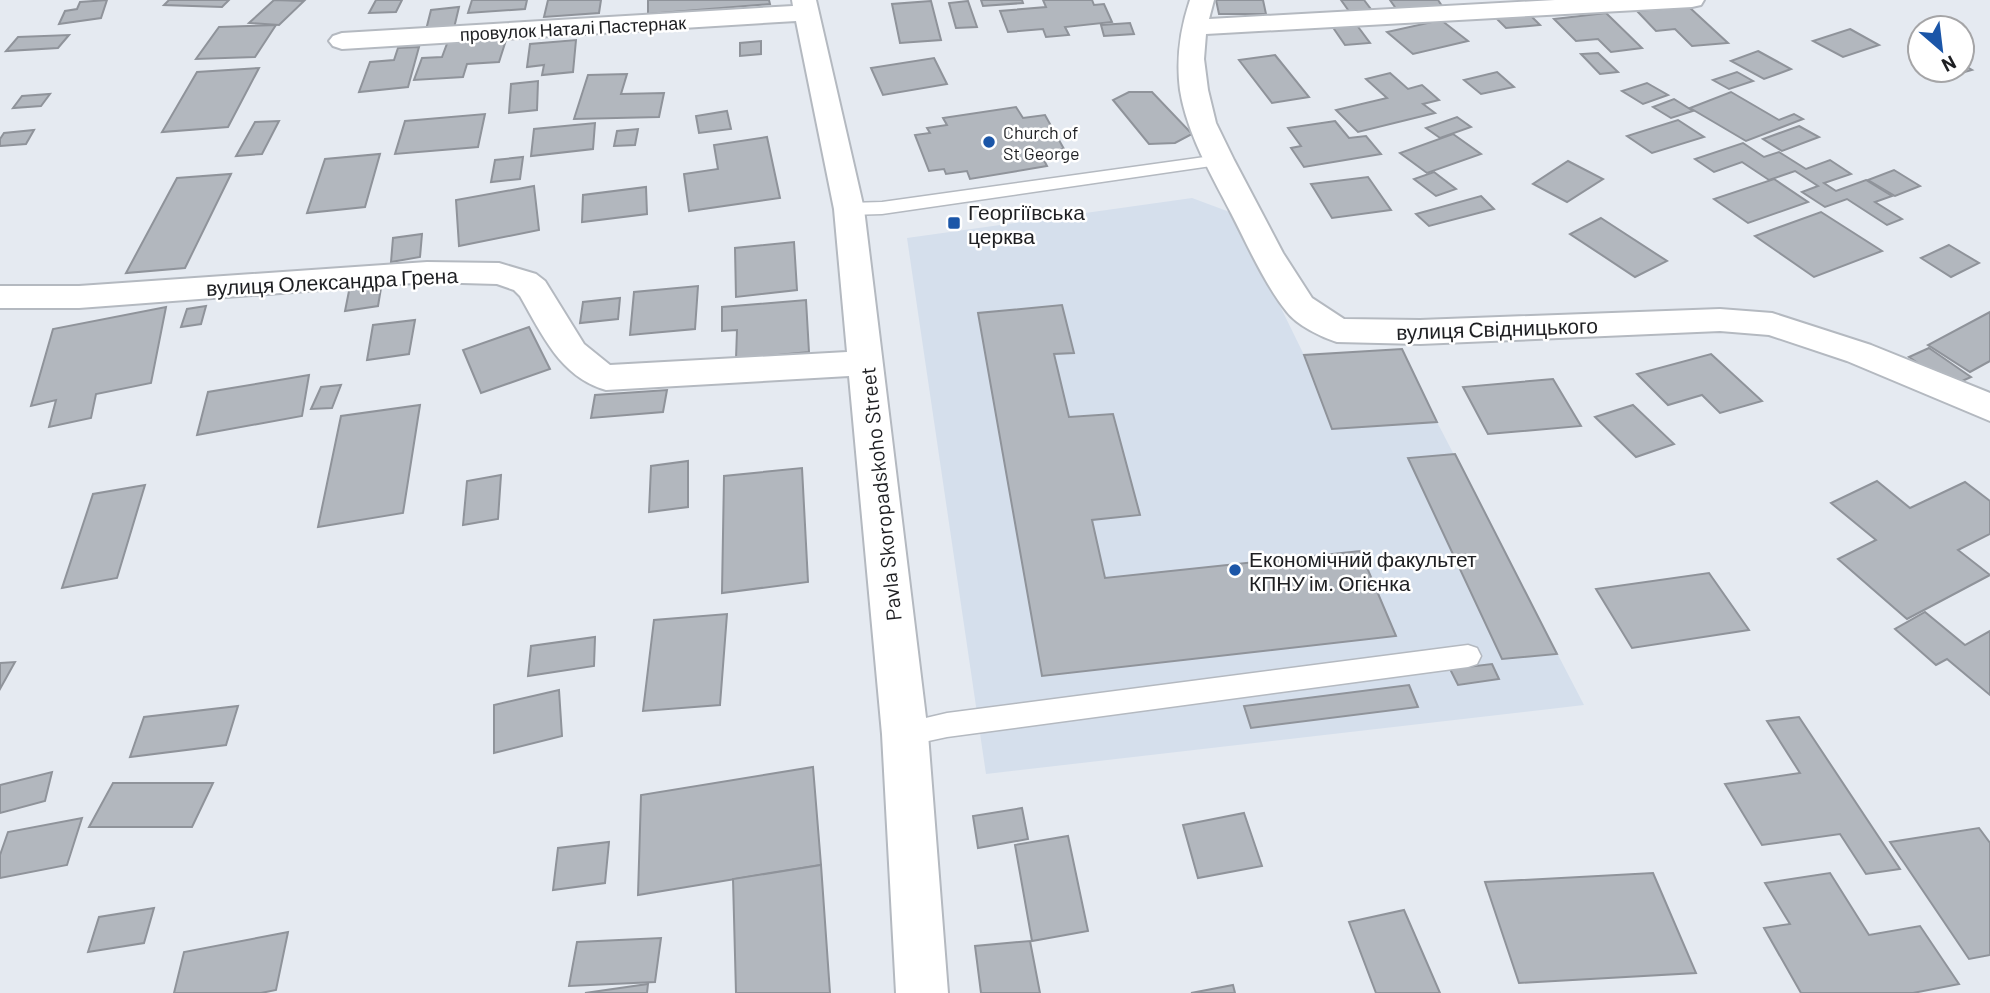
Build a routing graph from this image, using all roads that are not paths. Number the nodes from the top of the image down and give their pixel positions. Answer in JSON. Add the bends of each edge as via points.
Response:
{"nodes":[{"id":1,"x":1692,"y":0,"type":"edge"},
{"id":2,"x":804,"y":3,"type":"edge"},
{"id":3,"x":1198,"y":13,"type":"edge"},
{"id":4,"x":342,"y":41,"type":"dead end"},
{"id":5,"x":1219,"y":160,"type":"junction"},
{"id":6,"x":849,"y":209,"type":"junction"},
{"id":7,"x":0,"y":297,"type":"edge"},
{"id":8,"x":866,"y":363,"type":"junction"},
{"id":9,"x":1990,"y":408,"type":"edge"},
{"id":10,"x":1468,"y":656,"type":"dead end"},
{"id":11,"x":905,"y":734,"type":"junction"},
{"id":12,"x":922,"y":993,"type":"edge"}],
"edges":[{"from":1,"to":3,"type":"street","name":"вулиця Свідницького"},
{"from":2,"to":4,"type":"street","name":"провулок Наталі Пастернак","via":[[603,27]]},
{"from":2,"to":6,"type":"street","name":"Pavla Skoropadskoho Street"},
{"from":3,"to":5,"type":"street","name":"вулиця Свідницького","via":[[1191,59],[1194,90],[1202,123]]},
{"from":5,"to":6,"type":"lane"},
{"from":5,"to":9,"type":"street","name":"вулиця Свідницького","via":[[1300,306],[1337,330],[1420,332],[1720,320],[1772,324],[1859,353]]},
{"from":6,"to":8,"type":"street","name":"Pavla Skoropadskoho Street"},
{"from":7,"to":8,"type":"street","name":"вулиця Олександра Грена","via":[[79,297],[427,272],[499,274],[533,289],[569,350],[590,372],[606,378]]},
{"from":8,"to":11,"type":"street","name":"Pavla Skoropadskoho Street"},
{"from":10,"to":11,"type":"lane"},
{"from":11,"to":12,"type":"street","name":"Pavla Skoropadskoho Street"}]}
